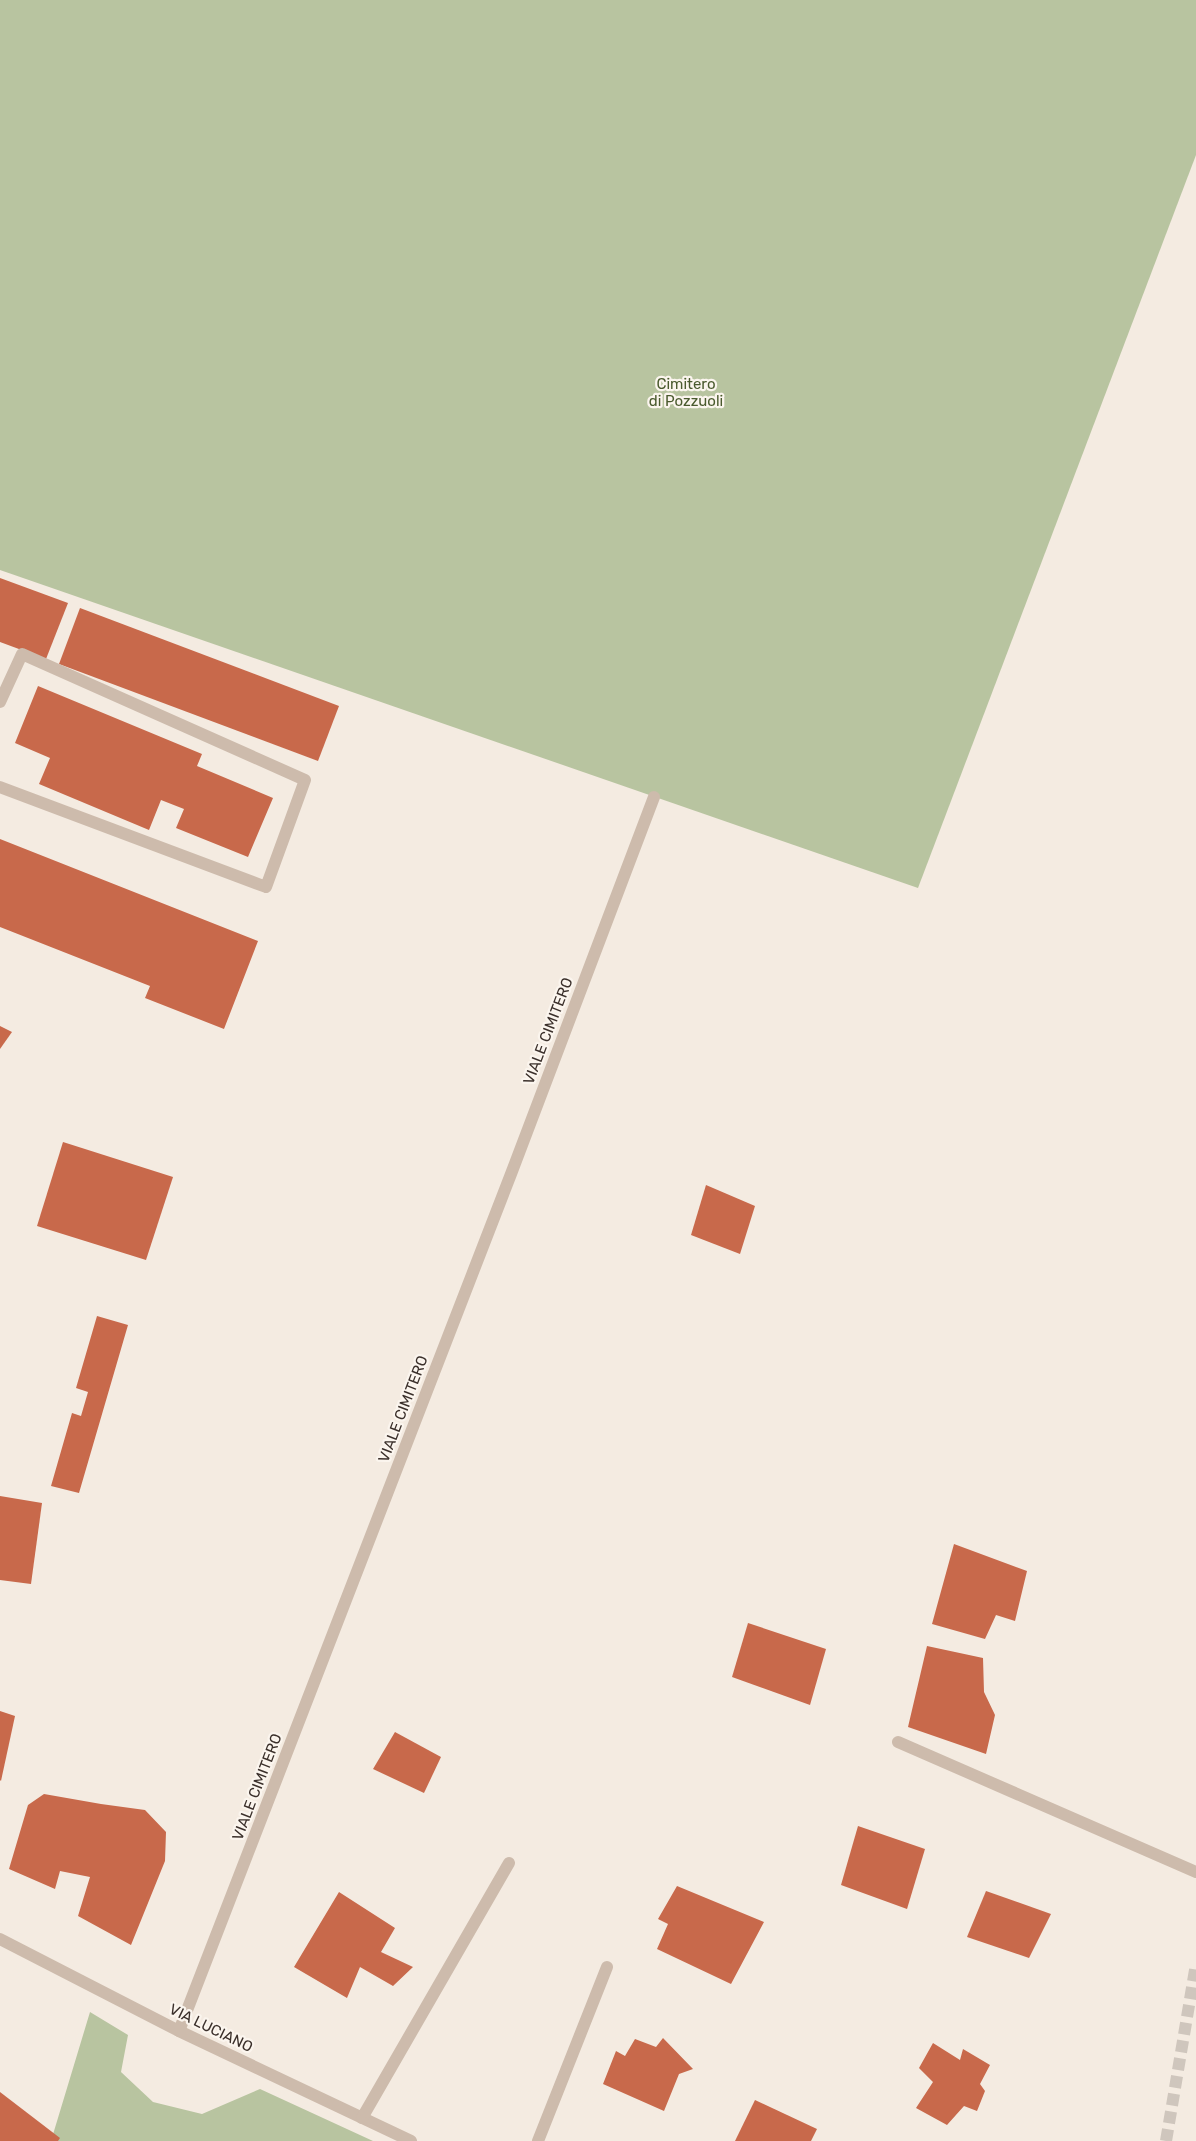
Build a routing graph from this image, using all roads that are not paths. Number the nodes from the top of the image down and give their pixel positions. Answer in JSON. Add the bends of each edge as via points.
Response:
{"nodes":[{"id":1,"x":0,"y":702,"type":"edge"},
{"id":2,"x":0,"y":787,"type":"edge"},
{"id":3,"x":654,"y":797,"type":"dead end"},
{"id":4,"x":898,"y":1742,"type":"dead end"},
{"id":5,"x":509,"y":1863,"type":"dead end"},
{"id":6,"x":1196,"y":1872,"type":"edge"},
{"id":7,"x":0,"y":1939,"type":"edge"},
{"id":8,"x":607,"y":1967,"type":"dead end"},
{"id":9,"x":179,"y":2031,"type":"junction"},
{"id":10,"x":362,"y":2118,"type":"junction"},
{"id":11,"x":411,"y":2141,"type":"edge"},
{"id":12,"x":538,"y":2141,"type":"edge"}],
"edges":[{"from":1,"to":2,"type":"street","via":[[22,654],[305,780],[266,887]]},
{"from":3,"to":9,"type":"street","name":"VIALE CIMITERO"},
{"from":4,"to":6,"type":"street"},
{"from":5,"to":10,"type":"street"},
{"from":7,"to":9,"type":"street","name":"VIA LUCIANO"},
{"from":8,"to":12,"type":"street"},
{"from":9,"to":10,"type":"street","name":"VIA LUCIANO"},
{"from":10,"to":11,"type":"street","name":"VIA LUCIANO"}]}
